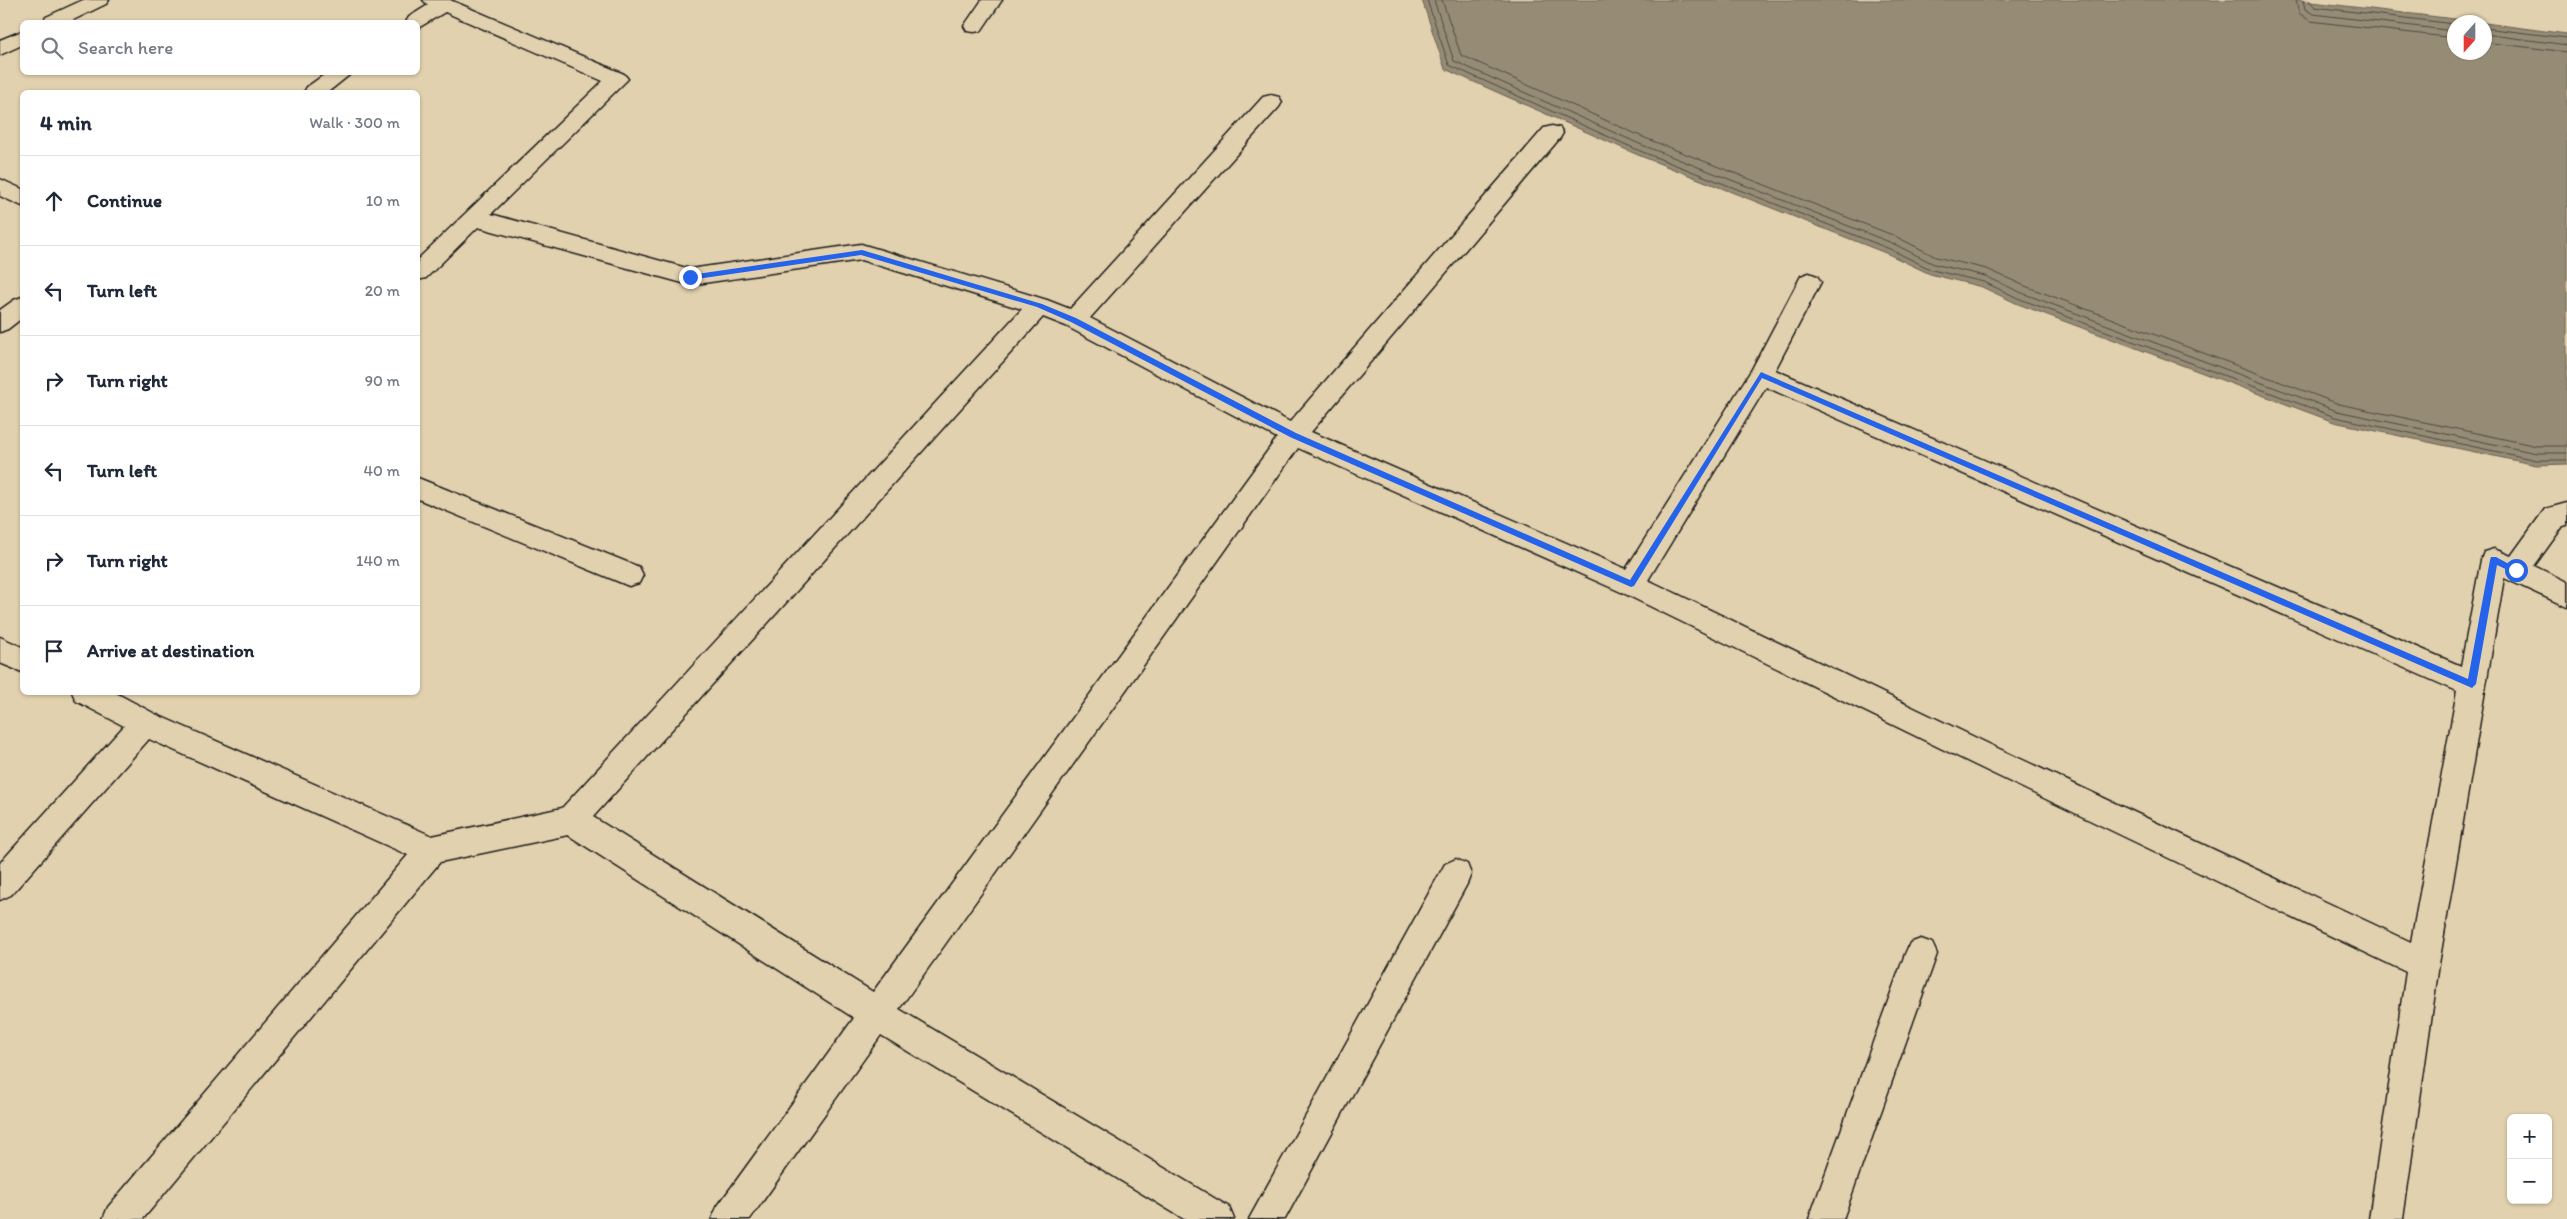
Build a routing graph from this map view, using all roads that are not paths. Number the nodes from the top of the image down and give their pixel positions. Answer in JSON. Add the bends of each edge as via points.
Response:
{"nodes":[{"id":1,"x":99,"y":0,"type":"edge"},
{"id":2,"x":992,"y":0,"type":"edge"},
{"id":3,"x":438,"y":3,"type":"edge"},
{"id":4,"x":57,"y":20,"type":"edge"},
{"id":5,"x":418,"y":20,"type":"edge"},
{"id":6,"x":974,"y":26,"type":"dead end"},
{"id":7,"x":20,"y":39,"type":"edge"},
{"id":8,"x":0,"y":48,"type":"edge"},
{"id":9,"x":339,"y":75,"type":"edge"},
{"id":10,"x":317,"y":90,"type":"edge"},
{"id":11,"x":1271,"y":102,"type":"dead end"},
{"id":12,"x":1552,"y":133,"type":"dead end"},
{"id":13,"x":0,"y":187,"type":"edge"},
{"id":14,"x":20,"y":197,"type":"edge"},
{"id":15,"x":475,"y":218,"type":"junction"},
{"id":16,"x":420,"y":270,"type":"edge"},
{"id":17,"x":1809,"y":282,"type":"dead end"},
{"id":18,"x":1039,"y":306,"type":"junction"},
{"id":19,"x":20,"y":307,"type":"edge"},
{"id":20,"x":1074,"y":320,"type":"junction"},
{"id":21,"x":0,"y":322,"type":"edge"},
{"id":22,"x":1761,"y":374,"type":"junction"},
{"id":23,"x":1293,"y":435,"type":"junction"},
{"id":24,"x":420,"y":489,"type":"edge"},
{"id":25,"x":2567,"y":514,"type":"edge"},
{"id":26,"x":2516,"y":570,"type":"junction"},
{"id":27,"x":629,"y":574,"type":"dead end"},
{"id":28,"x":1631,"y":584,"type":"junction"},
{"id":29,"x":2567,"y":595,"type":"edge"},
{"id":30,"x":2472,"y":684,"type":"junction"},
{"id":31,"x":92,"y":695,"type":"edge"},
{"id":32,"x":145,"y":723,"type":"junction"},
{"id":33,"x":571,"y":820,"type":"junction"},
{"id":34,"x":431,"y":850,"type":"junction"},
{"id":35,"x":1456,"y":874,"type":"dead end"},
{"id":36,"x":0,"y":885,"type":"edge"},
{"id":37,"x":1921,"y":954,"type":"dead end"},
{"id":38,"x":2423,"y":964,"type":"junction"},
{"id":39,"x":876,"y":1013,"type":"junction"},
{"id":40,"x":120,"y":1219,"type":"edge"},
{"id":41,"x":729,"y":1219,"type":"edge"},
{"id":42,"x":1217,"y":1219,"type":"edge"},
{"id":43,"x":1266,"y":1219,"type":"edge"},
{"id":44,"x":1826,"y":1219,"type":"edge"},
{"id":45,"x":2386,"y":1219,"type":"edge"}],
"edges":[{"from":1,"to":4,"type":"street"},
{"from":2,"to":6,"type":"street"},
{"from":3,"to":5,"type":"street"},
{"from":3,"to":15,"type":"street","via":[[617,79]]},
{"from":7,"to":8,"type":"street"},
{"from":9,"to":10,"type":"street"},
{"from":11,"to":20,"type":"street"},
{"from":12,"to":23,"type":"street"},
{"from":13,"to":14,"type":"street"},
{"from":15,"to":16,"type":"street"},
{"from":15,"to":18,"type":"street","via":[[690,277],[862,252]]},
{"from":17,"to":22,"type":"street"},
{"from":18,"to":20,"type":"street"},
{"from":18,"to":33,"type":"street"},
{"from":19,"to":21,"type":"street"},
{"from":20,"to":23,"type":"street"},
{"from":22,"to":28,"type":"street"},
{"from":22,"to":30,"type":"street"},
{"from":23,"to":28,"type":"street"},
{"from":23,"to":39,"type":"street"},
{"from":24,"to":27,"type":"street"},
{"from":25,"to":26,"type":"street","via":[[2554,517]]},
{"from":26,"to":29,"type":"street"},
{"from":26,"to":30,"type":"street","via":[[2494,560]]},
{"from":28,"to":38,"type":"street"},
{"from":30,"to":38,"type":"street"},
{"from":31,"to":32,"type":"street"},
{"from":32,"to":34,"type":"street"},
{"from":32,"to":36,"type":"street"},
{"from":33,"to":34,"type":"street"},
{"from":33,"to":39,"type":"street"},
{"from":34,"to":40,"type":"street"},
{"from":35,"to":43,"type":"street"},
{"from":37,"to":44,"type":"street"},
{"from":38,"to":45,"type":"street"},
{"from":39,"to":41,"type":"street"},
{"from":39,"to":42,"type":"street"}]}
